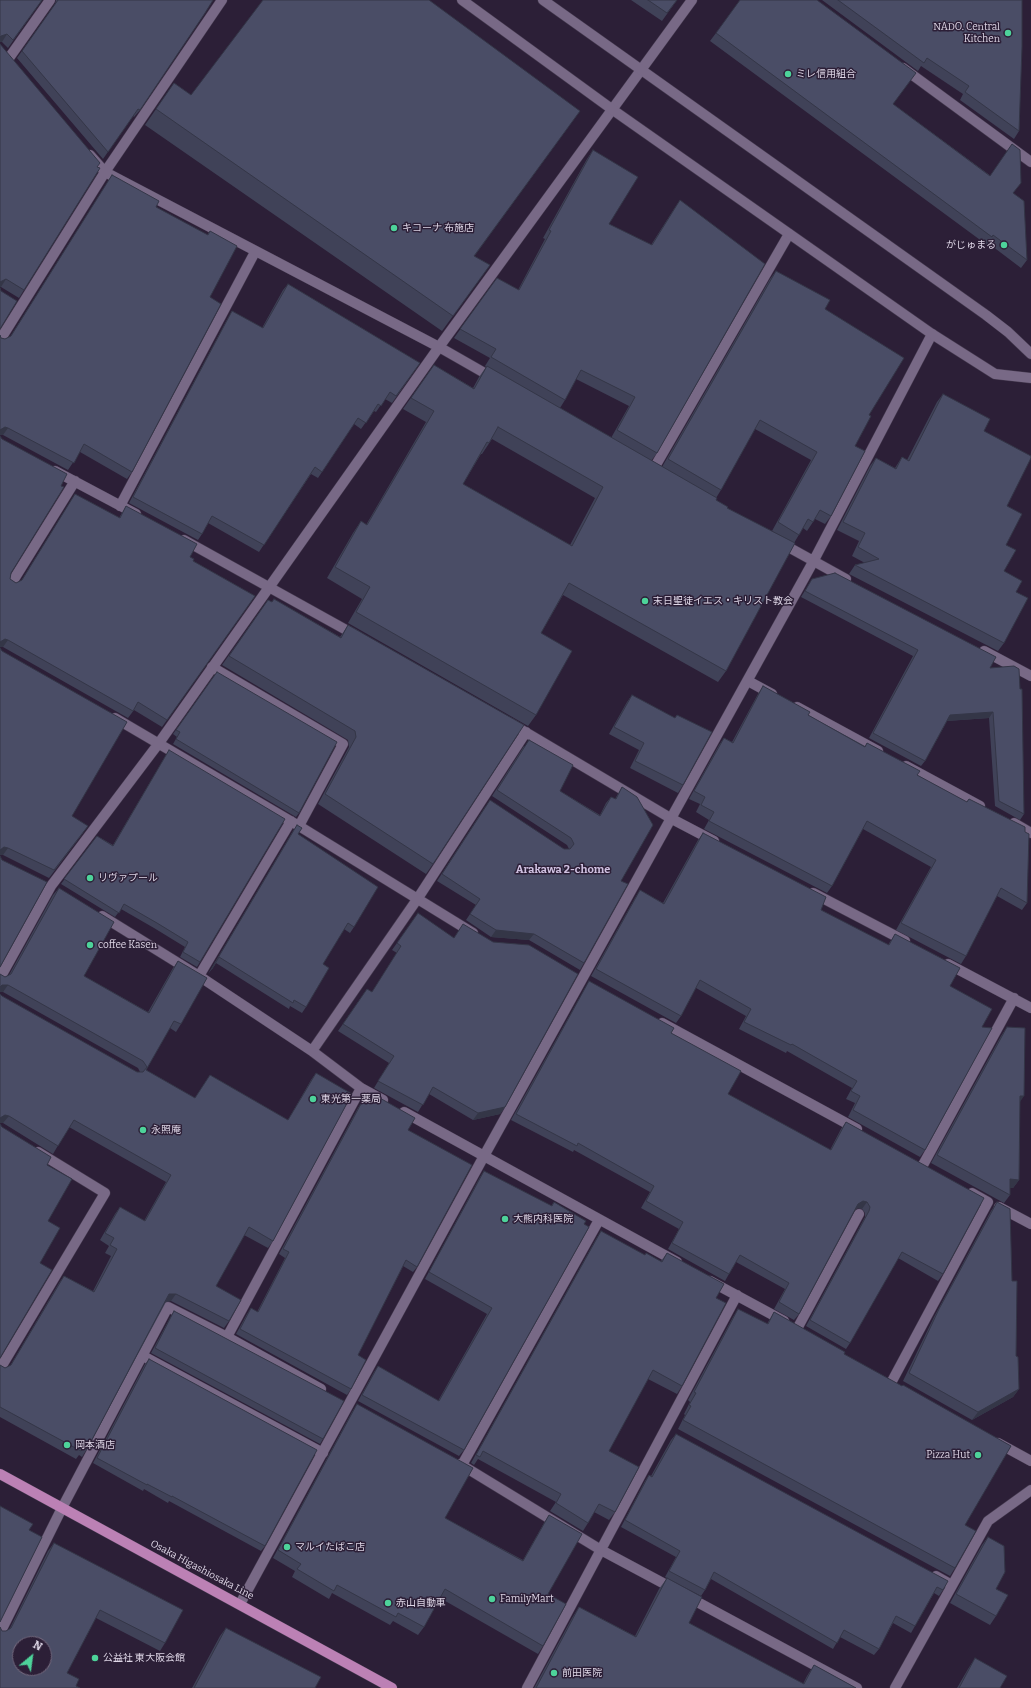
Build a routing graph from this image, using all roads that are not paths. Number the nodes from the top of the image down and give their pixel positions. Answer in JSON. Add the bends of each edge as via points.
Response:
{"nodes":[{"id":1,"x":50,"y":0,"type":"edge"},
{"id":2,"x":222,"y":0,"type":"edge"},
{"id":3,"x":462,"y":0,"type":"edge"},
{"id":4,"x":543,"y":0,"type":"edge"},
{"id":5,"x":692,"y":0,"type":"edge"},
{"id":6,"x":0,"y":48,"type":"edge"},
{"id":7,"x":893,"y":60,"type":"edge"},
{"id":8,"x":641,"y":70,"type":"junction"},
{"id":9,"x":613,"y":110,"type":"junction"},
{"id":10,"x":84,"y":148,"type":"edge"},
{"id":11,"x":1031,"y":162,"type":"edge"},
{"id":12,"x":105,"y":172,"type":"junction"},
{"id":13,"x":789,"y":234,"type":"junction"},
{"id":14,"x":255,"y":252,"type":"junction"},
{"id":15,"x":10,"y":300,"type":"edge"},
{"id":16,"x":21,"y":307,"type":"junction"},
{"id":17,"x":932,"y":334,"type":"junction"},
{"id":18,"x":0,"y":340,"type":"edge"},
{"id":19,"x":439,"y":347,"type":"junction"},
{"id":20,"x":1031,"y":354,"type":"edge"},
{"id":21,"x":1031,"y":378,"type":"edge"},
{"id":22,"x":501,"y":383,"type":"edge"},
{"id":23,"x":47,"y":466,"type":"edge"},
{"id":24,"x":653,"y":470,"type":"edge"},
{"id":25,"x":74,"y":481,"type":"junction"},
{"id":26,"x":120,"y":506,"type":"junction"},
{"id":27,"x":147,"y":520,"type":"edge"},
{"id":28,"x":174,"y":535,"type":"edge"},
{"id":29,"x":773,"y":538,"type":"edge"},
{"id":30,"x":813,"y":562,"type":"junction"},
{"id":31,"x":11,"y":584,"type":"edge"},
{"id":32,"x":856,"y":584,"type":"edge"},
{"id":33,"x":269,"y":586,"type":"junction"},
{"id":34,"x":366,"y":641,"type":"edge"},
{"id":35,"x":975,"y":646,"type":"edge"},
{"id":36,"x":212,"y":667,"type":"junction"},
{"id":37,"x":1031,"y":676,"type":"edge"},
{"id":38,"x":748,"y":681,"type":"junction"},
{"id":39,"x":104,"y":712,"type":"edge"},
{"id":40,"x":498,"y":716,"type":"edge"},
{"id":41,"x":526,"y":732,"type":"junction"},
{"id":42,"x":159,"y":743,"type":"junction"},
{"id":43,"x":886,"y":755,"type":"edge"},
{"id":44,"x":900,"y":762,"type":"edge"},
{"id":45,"x":990,"y":810,"type":"edge"},
{"id":46,"x":1003,"y":818,"type":"edge"},
{"id":47,"x":672,"y":819,"type":"junction"},
{"id":48,"x":295,"y":824,"type":"junction"},
{"id":49,"x":1031,"y":833,"type":"edge"},
{"id":50,"x":721,"y":845,"type":"edge"},
{"id":51,"x":804,"y":889,"type":"edge"},
{"id":52,"x":418,"y":898,"type":"junction"},
{"id":53,"x":92,"y":910,"type":"edge"},
{"id":54,"x":483,"y":939,"type":"edge"},
{"id":55,"x":916,"y":947,"type":"edge"},
{"id":56,"x":937,"y":958,"type":"edge"},
{"id":57,"x":199,"y":976,"type":"junction"},
{"id":58,"x":0,"y":978,"type":"edge"},
{"id":59,"x":1014,"y":998,"type":"junction"},
{"id":60,"x":1031,"y":1008,"type":"edge"},
{"id":61,"x":652,"y":1017,"type":"edge"},
{"id":62,"x":312,"y":1052,"type":"junction"},
{"id":63,"x":361,"y":1088,"type":"junction"},
{"id":64,"x":867,"y":1135,"type":"edge"},
{"id":65,"x":26,"y":1145,"type":"edge"},
{"id":66,"x":484,"y":1156,"type":"junction"},
{"id":67,"x":922,"y":1165,"type":"edge"},
{"id":68,"x":962,"y":1187,"type":"edge"},
{"id":69,"x":988,"y":1202,"type":"junction"},
{"id":70,"x":858,"y":1214,"type":"edge"},
{"id":71,"x":599,"y":1220,"type":"junction"},
{"id":72,"x":1031,"y":1224,"type":"edge"},
{"id":73,"x":688,"y":1269,"type":"edge"},
{"id":74,"x":702,"y":1276,"type":"edge"},
{"id":75,"x":737,"y":1295,"type":"junction"},
{"id":76,"x":227,"y":1337,"type":"junction"},
{"id":77,"x":143,"y":1356,"type":"junction"},
{"id":78,"x":0,"y":1369,"type":"edge"},
{"id":79,"x":891,"y":1383,"type":"edge"},
{"id":80,"x":329,"y":1393,"type":"edge"},
{"id":81,"x":989,"y":1437,"type":"edge"},
{"id":82,"x":323,"y":1453,"type":"junction"},
{"id":83,"x":449,"y":1458,"type":"edge"},
{"id":84,"x":1031,"y":1461,"type":"edge"},
{"id":85,"x":462,"y":1465,"type":"junction"},
{"id":86,"x":0,"y":1474,"type":"edge"},
{"id":87,"x":1031,"y":1490,"type":"edge"},
{"id":88,"x":62,"y":1508,"type":"junction"},
{"id":89,"x":601,"y":1550,"type":"junction"},
{"id":90,"x":924,"y":1570,"type":"edge"},
{"id":91,"x":952,"y":1586,"type":"junction"},
{"id":92,"x":240,"y":1604,"type":"junction"},
{"id":93,"x":0,"y":1633,"type":"edge"},
{"id":94,"x":392,"y":1688,"type":"edge"},
{"id":95,"x":527,"y":1688,"type":"edge"},
{"id":96,"x":857,"y":1688,"type":"edge"},
{"id":97,"x":895,"y":1688,"type":"edge"}],
"edges":[{"from":1,"to":6,"type":"street","via":[[11,61]]},
{"from":2,"to":12,"type":"street"},
{"from":3,"to":9,"type":"street"},
{"from":4,"to":8,"type":"street"},
{"from":5,"to":8,"type":"street"},
{"from":7,"to":11,"type":"street"},
{"from":8,"to":9,"type":"street"},
{"from":8,"to":20,"type":"street","via":[[986,315]]},
{"from":9,"to":13,"type":"street"},
{"from":9,"to":19,"type":"street"},
{"from":10,"to":12,"type":"street"},
{"from":12,"to":14,"type":"street"},
{"from":12,"to":16,"type":"street"},
{"from":13,"to":17,"type":"street"},
{"from":13,"to":24,"type":"street"},
{"from":14,"to":19,"type":"street"},
{"from":14,"to":26,"type":"street"},
{"from":15,"to":16,"type":"street"},
{"from":16,"to":18,"type":"street"},
{"from":17,"to":21,"type":"street","via":[[995,374]]},
{"from":17,"to":30,"type":"street"},
{"from":19,"to":22,"type":"street"},
{"from":19,"to":33,"type":"street"},
{"from":23,"to":25,"type":"street"},
{"from":25,"to":26,"type":"street"},
{"from":25,"to":31,"type":"street"},
{"from":26,"to":27,"type":"street"},
{"from":28,"to":33,"type":"street"},
{"from":29,"to":30,"type":"street"},
{"from":30,"to":32,"type":"street"},
{"from":30,"to":38,"type":"street"},
{"from":33,"to":34,"type":"street"},
{"from":33,"to":36,"type":"street"},
{"from":35,"to":37,"type":"street"},
{"from":36,"to":42,"type":"street"},
{"from":36,"to":48,"type":"street","via":[[343,744]]},
{"from":38,"to":43,"type":"street"},
{"from":38,"to":47,"type":"street"},
{"from":39,"to":42,"type":"street"},
{"from":40,"to":41,"type":"street"},
{"from":41,"to":47,"type":"street"},
{"from":41,"to":52,"type":"street","via":[[486,800]]},
{"from":42,"to":48,"type":"street"},
{"from":42,"to":58,"type":"street","via":[[52,886]]},
{"from":44,"to":45,"type":"street"},
{"from":46,"to":49,"type":"street"},
{"from":47,"to":50,"type":"street"},
{"from":47,"to":66,"type":"street"},
{"from":48,"to":52,"type":"street"},
{"from":48,"to":57,"type":"street"},
{"from":51,"to":55,"type":"street"},
{"from":52,"to":54,"type":"street"},
{"from":52,"to":62,"type":"street"},
{"from":53,"to":57,"type":"street"},
{"from":56,"to":59,"type":"street"},
{"from":57,"to":62,"type":"street"},
{"from":59,"to":60,"type":"street"},
{"from":59,"to":67,"type":"street"},
{"from":61,"to":64,"type":"street"},
{"from":62,"to":63,"type":"street"},
{"from":63,"to":66,"type":"street"},
{"from":63,"to":76,"type":"street"},
{"from":65,"to":78,"type":"street","via":[[104,1193]]},
{"from":66,"to":71,"type":"street"},
{"from":66,"to":82,"type":"street"},
{"from":68,"to":69,"type":"street"},
{"from":69,"to":72,"type":"street"},
{"from":69,"to":79,"type":"street"},
{"from":70,"to":75,"type":"street","via":[[800,1331]]},
{"from":71,"to":73,"type":"street"},
{"from":71,"to":85,"type":"street"},
{"from":74,"to":75,"type":"street"},
{"from":75,"to":89,"type":"street","via":[[669,1431]]},
{"from":76,"to":77,"type":"street","via":[[168,1307]]},
{"from":76,"to":80,"type":"street"},
{"from":77,"to":82,"type":"street"},
{"from":77,"to":88,"type":"street"},
{"from":81,"to":84,"type":"street"},
{"from":82,"to":92,"type":"street"},
{"from":83,"to":85,"type":"street"},
{"from":85,"to":89,"type":"street"},
{"from":86,"to":88,"type":"main road","name":"Osaka Higashiosaka Line"},
{"from":87,"to":91,"type":"street","via":[[988,1521]]},
{"from":88,"to":92,"type":"main road","name":"Osaka Higashiosaka Line"},
{"from":88,"to":93,"type":"street"},
{"from":89,"to":95,"type":"street"},
{"from":89,"to":96,"type":"street"},
{"from":90,"to":91,"type":"street"},
{"from":91,"to":97,"type":"street"},
{"from":92,"to":94,"type":"main road","name":"Osaka Higashiosaka Line"}]}
